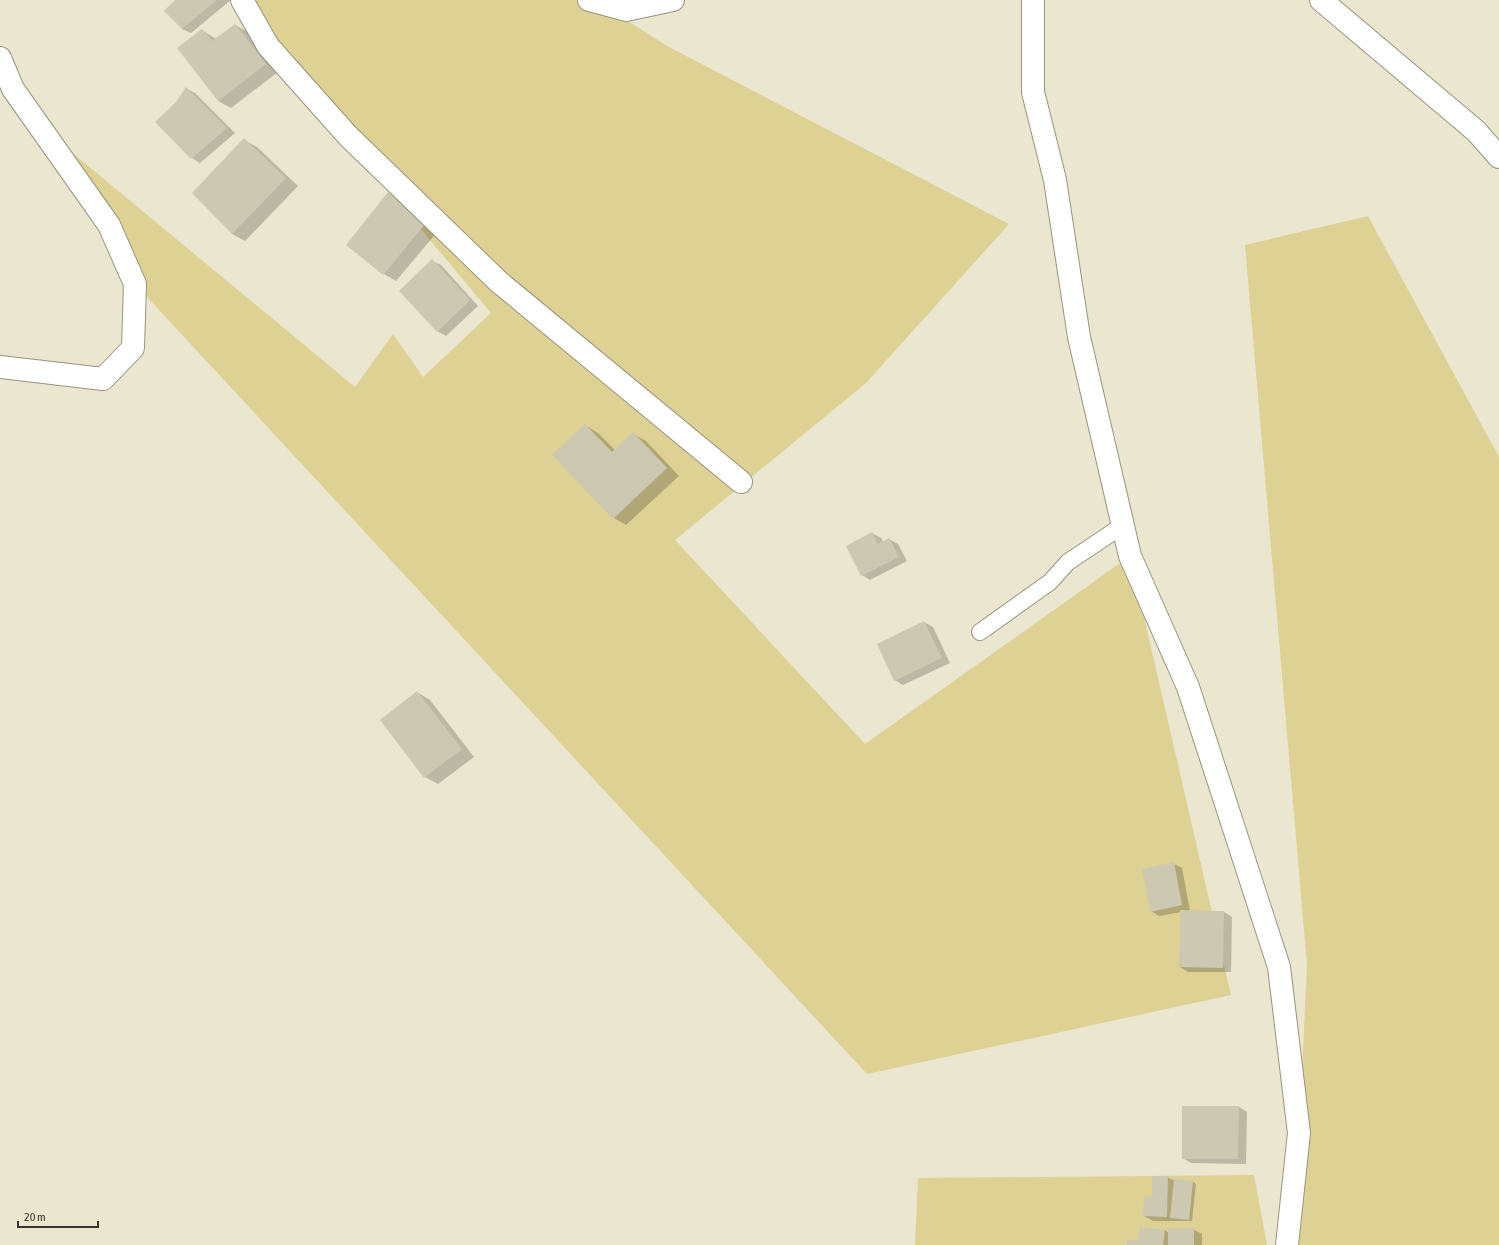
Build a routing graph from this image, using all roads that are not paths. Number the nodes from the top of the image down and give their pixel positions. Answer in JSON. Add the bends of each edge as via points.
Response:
{"nodes":[{"id":1,"x":242,"y":0,"type":"edge"},
{"id":2,"x":589,"y":0,"type":"edge"},
{"id":3,"x":673,"y":0,"type":"edge"},
{"id":4,"x":1033,"y":0,"type":"edge"},
{"id":5,"x":1321,"y":0,"type":"edge"},
{"id":6,"x":0,"y":58,"type":"edge"},
{"id":7,"x":1499,"y":157,"type":"edge"},
{"id":8,"x":0,"y":367,"type":"edge"},
{"id":9,"x":742,"y":482,"type":"dead end"},
{"id":10,"x":1122,"y":526,"type":"junction"},
{"id":11,"x":980,"y":632,"type":"dead end"},
{"id":12,"x":1287,"y":1245,"type":"edge"}],
"edges":[{"from":1,"to":9,"type":"street","via":[[268,46],[348,136],[499,282]]},
{"from":2,"to":3,"type":"street","via":[[626,10]]},
{"from":4,"to":10,"type":"street","via":[[1033,92],[1055,180],[1079,337]]},
{"from":5,"to":7,"type":"street","via":[[1476,131]]},
{"from":6,"to":8,"type":"street","via":[[13,89],[109,225],[135,284],[133,348],[103,379]]},
{"from":10,"to":11,"type":"lane","via":[[1068,562],[1050,582]]},
{"from":10,"to":12,"type":"street","via":[[1130,556],[1188,688],[1278,967],[1299,1133]]}]}
